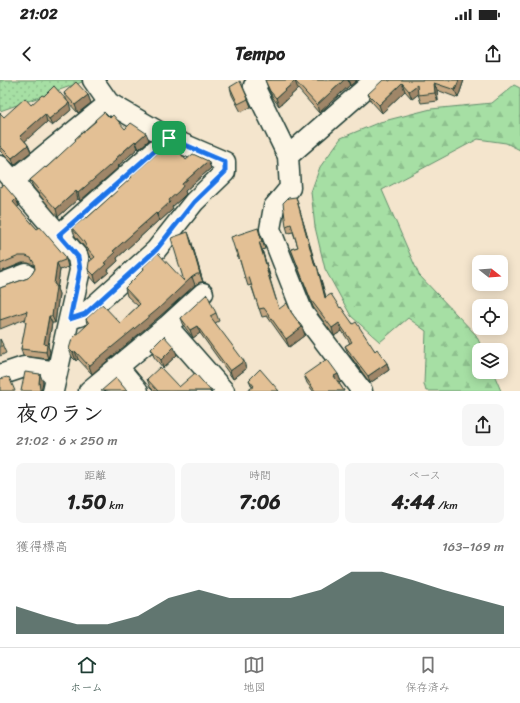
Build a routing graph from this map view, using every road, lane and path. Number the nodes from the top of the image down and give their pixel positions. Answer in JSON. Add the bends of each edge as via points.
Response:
{"nodes":[{"id":1,"x":93,"y":80,"type":"edge"},
{"id":2,"x":260,"y":80,"type":"edge"},
{"id":3,"x":375,"y":80,"type":"edge"},
{"id":4,"x":109,"y":103,"type":"junction"},
{"id":5,"x":169,"y":138,"type":"junction"},
{"id":6,"x":288,"y":156,"type":"junction"},
{"id":7,"x":6,"y":173,"type":"edge"},
{"id":8,"x":59,"y":235,"type":"junction"},
{"id":9,"x":26,"y":274,"type":"dead end"},
{"id":10,"x":0,"y":284,"type":"edge"},
{"id":11,"x":203,"y":293,"type":"dead end"},
{"id":12,"x":70,"y":319,"type":"junction"},
{"id":13,"x":167,"y":326,"type":"junction"},
{"id":14,"x":118,"y":367,"type":"junction"},
{"id":15,"x":57,"y":372,"type":"junction"},
{"id":16,"x":0,"y":375,"type":"edge"},
{"id":17,"x":53,"y":391,"type":"edge"},
{"id":18,"x":89,"y":391,"type":"edge"},
{"id":19,"x":138,"y":391,"type":"edge"},
{"id":20,"x":224,"y":391,"type":"edge"},
{"id":21,"x":362,"y":391,"type":"edge"}],
"edges":[{"from":1,"to":4,"type":"street"},
{"from":2,"to":6,"type":"street","via":[[254,86]]},
{"from":3,"to":6,"type":"street"},
{"from":4,"to":5,"type":"street"},
{"from":4,"to":7,"type":"street"},
{"from":5,"to":8,"type":"street"},
{"from":5,"to":12,"type":"street","via":[[225,162],[225,172],[194,202],[156,250],[85,314]]},
{"from":6,"to":21,"type":"street","via":[[290,188],[274,207],[270,229],[303,313]]},
{"from":7,"to":8,"type":"street"},
{"from":8,"to":12,"type":"street","via":[[78,257],[80,270]]},
{"from":9,"to":10,"type":"street"},
{"from":11,"to":13,"type":"street"},
{"from":12,"to":15,"type":"street"},
{"from":13,"to":14,"type":"street"},
{"from":13,"to":20,"type":"street"},
{"from":14,"to":18,"type":"street"},
{"from":14,"to":19,"type":"street"},
{"from":15,"to":16,"type":"street","via":[[24,367]]},
{"from":15,"to":17,"type":"street"}]}
